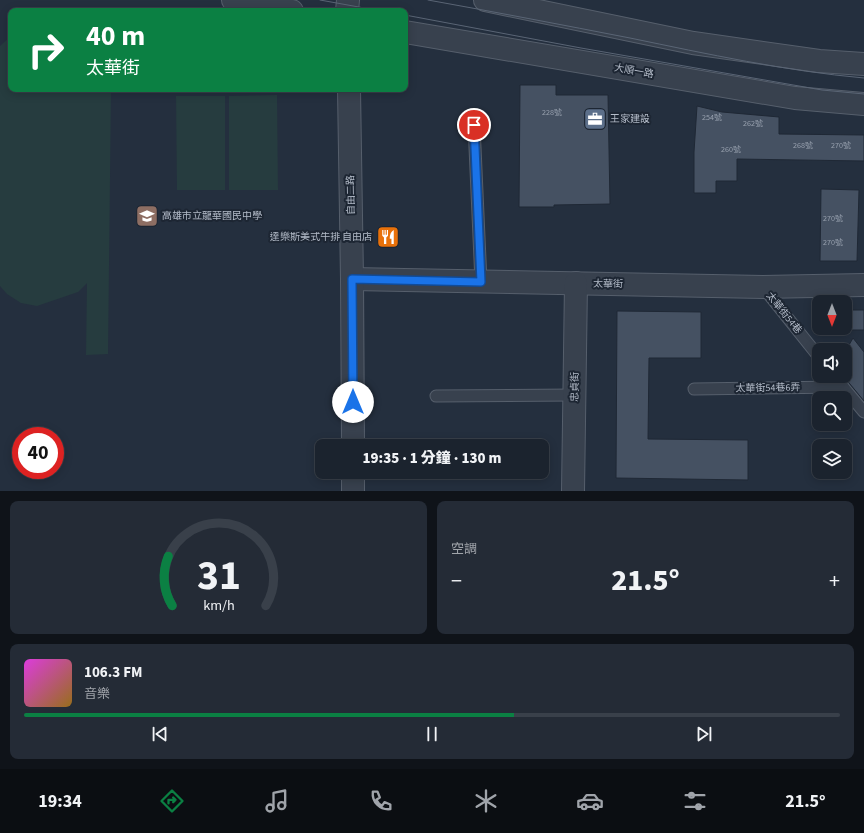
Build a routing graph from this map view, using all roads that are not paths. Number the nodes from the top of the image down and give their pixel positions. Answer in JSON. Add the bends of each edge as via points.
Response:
{"nodes":[{"id":1,"x":233,"y":0,"type":"edge"},
{"id":2,"x":485,"y":0,"type":"edge"},
{"id":3,"x":276,"y":8,"type":"edge"},
{"id":4,"x":408,"y":33,"type":"edge"},
{"id":5,"x":864,"y":64,"type":"edge"},
{"id":6,"x":348,"y":92,"type":"edge"},
{"id":7,"x":864,"y":104,"type":"edge"},
{"id":8,"x":474,"y":125,"type":"dead end"},
{"id":9,"x":352,"y":279,"type":"junction"},
{"id":10,"x":481,"y":282,"type":"junction"},
{"id":11,"x":576,"y":283,"type":"junction"},
{"id":12,"x":864,"y":285,"type":"edge"},
{"id":13,"x":763,"y":287,"type":"junction"},
{"id":14,"x":812,"y":348,"type":"edge"},
{"id":15,"x":840,"y":383,"type":"edge"},
{"id":16,"x":843,"y":387,"type":"junction"},
{"id":17,"x":694,"y":389,"type":"dead end"},
{"id":18,"x":575,"y":395,"type":"junction"},
{"id":19,"x":436,"y":396,"type":"dead end"},
{"id":20,"x":864,"y":412,"type":"edge"},
{"id":21,"x":353,"y":439,"type":"edge"},
{"id":22,"x":353,"y":479,"type":"edge"},
{"id":23,"x":353,"y":491,"type":"edge"},
{"id":24,"x":573,"y":491,"type":"edge"}],
"edges":[{"from":1,"to":3,"type":"street"},
{"from":2,"to":5,"type":"street","via":[[693,43],[819,61]]},
{"from":4,"to":7,"type":"street","name":"大順一路","via":[[795,98]]},
{"from":6,"to":9,"type":"street","name":"自由二路"},
{"from":8,"to":10,"type":"lane"},
{"from":9,"to":10,"type":"street","name":"太華街"},
{"from":9,"to":21,"type":"street","name":"自由二路"},
{"from":10,"to":11,"type":"street","name":"太華街"},
{"from":11,"to":13,"type":"street","name":"太華街"},
{"from":11,"to":18,"type":"street","name":"忠貞街"},
{"from":12,"to":13,"type":"street","name":"太華街"},
{"from":13,"to":14,"type":"lane","name":"太華街54巷"},
{"from":15,"to":16,"type":"lane"},
{"from":16,"to":17,"type":"lane","name":"太華街54巷6弄"},
{"from":16,"to":20,"type":"lane"},
{"from":18,"to":19,"type":"lane"},
{"from":18,"to":24,"type":"street","name":"忠貞街"},
{"from":22,"to":23,"type":"street"}]}
